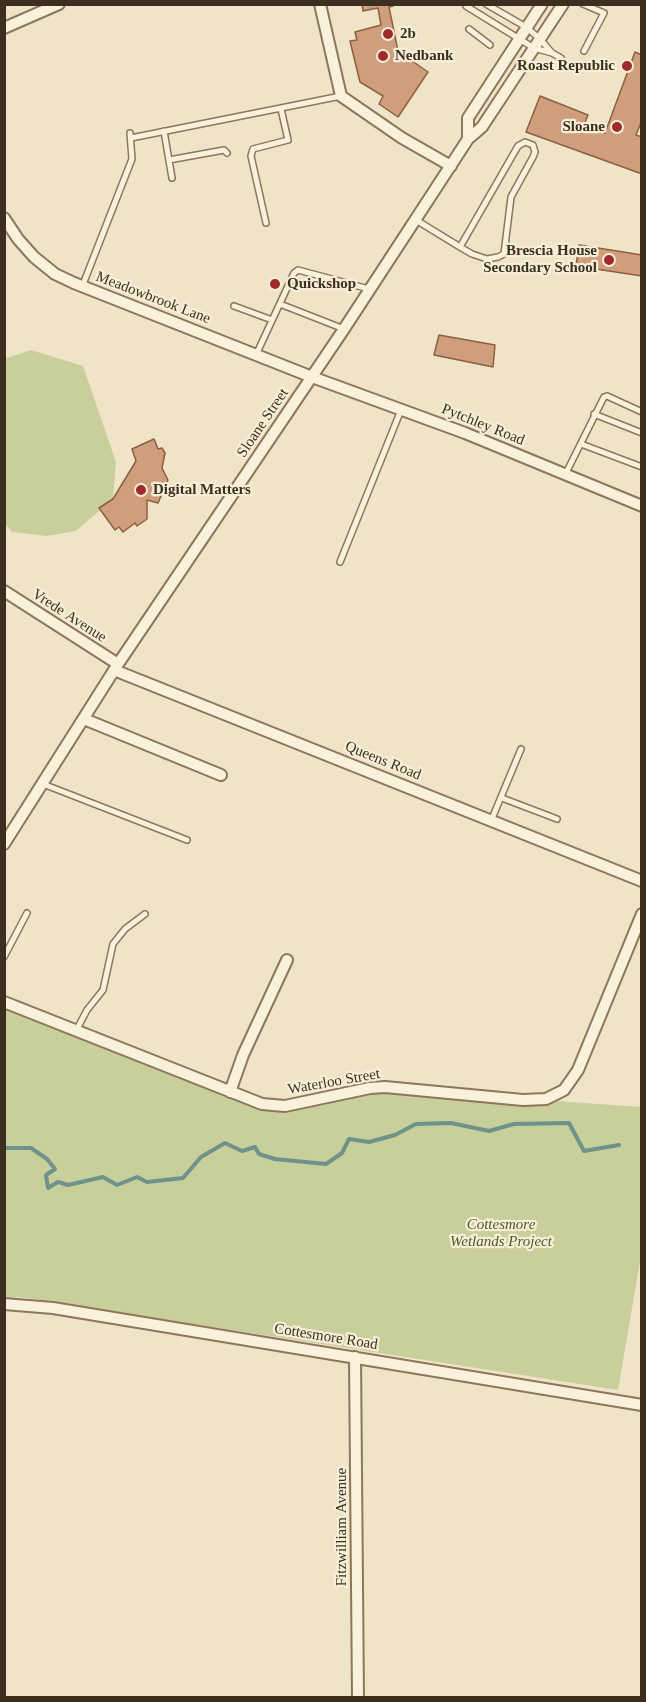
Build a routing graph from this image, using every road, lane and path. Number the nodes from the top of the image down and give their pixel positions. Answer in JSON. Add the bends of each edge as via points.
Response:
{"nodes":[{"id":1,"x":59,"y":4,"type":"edge"},
{"id":2,"x":320,"y":4,"type":"edge"},
{"id":3,"x":467,"y":4,"type":"edge"},
{"id":4,"x":485,"y":4,"type":"edge"},
{"id":5,"x":542,"y":4,"type":"edge"},
{"id":6,"x":562,"y":4,"type":"edge"},
{"id":7,"x":583,"y":4,"type":"edge"},
{"id":8,"x":479,"y":13,"type":"junction"},
{"id":9,"x":526,"y":27,"type":"junction"},
{"id":10,"x":4,"y":28,"type":"edge"},
{"id":11,"x":469,"y":28,"type":"dead end"},
{"id":12,"x":519,"y":39,"type":"junction"},
{"id":13,"x":537,"y":43,"type":"junction"},
{"id":14,"x":490,"y":45,"type":"dead end"},
{"id":15,"x":584,"y":51,"type":"dead end"},
{"id":16,"x":552,"y":53,"type":"junction"},
{"id":17,"x":561,"y":58,"type":"dead end"},
{"id":18,"x":341,"y":96,"type":"junction"},
{"id":19,"x":280,"y":109,"type":"junction"},
{"id":20,"x":164,"y":131,"type":"junction"},
{"id":21,"x":468,"y":139,"type":"junction"},
{"id":22,"x":227,"y":153,"type":"dead end"},
{"id":23,"x":169,"y":160,"type":"junction"},
{"id":24,"x":451,"y":166,"type":"junction"},
{"id":25,"x":172,"y":178,"type":"dead end"},
{"id":26,"x":4,"y":218,"type":"edge"},
{"id":27,"x":416,"y":220,"type":"junction"},
{"id":28,"x":266,"y":223,"type":"dead end"},
{"id":29,"x":460,"y":247,"type":"junction"},
{"id":30,"x":82,"y":287,"type":"junction"},
{"id":31,"x":370,"y":289,"type":"junction"},
{"id":32,"x":280,"y":304,"type":"junction"},
{"id":33,"x":234,"y":306,"type":"dead end"},
{"id":34,"x":272,"y":320,"type":"junction"},
{"id":35,"x":344,"y":329,"type":"junction"},
{"id":36,"x":256,"y":354,"type":"junction"},
{"id":37,"x":312,"y":377,"type":"junction"},
{"id":38,"x":402,"y":409,"type":"junction"},
{"id":39,"x":642,"y":412,"type":"edge"},
{"id":40,"x":594,"y":414,"type":"junction"},
{"id":41,"x":642,"y":433,"type":"edge"},
{"id":42,"x":581,"y":444,"type":"junction"},
{"id":43,"x":642,"y":467,"type":"edge"},
{"id":44,"x":565,"y":475,"type":"junction"},
{"id":45,"x":642,"y":506,"type":"edge"},
{"id":46,"x":340,"y":562,"type":"dead end"},
{"id":47,"x":4,"y":591,"type":"edge"},
{"id":48,"x":116,"y":667,"type":"junction"},
{"id":49,"x":84,"y":719,"type":"junction"},
{"id":50,"x":521,"y":749,"type":"dead end"},
{"id":51,"x":221,"y":775,"type":"dead end"},
{"id":52,"x":43,"y":784,"type":"junction"},
{"id":53,"x":502,"y":798,"type":"junction"},
{"id":54,"x":557,"y":819,"type":"dead end"},
{"id":55,"x":491,"y":821,"type":"junction"},
{"id":56,"x":4,"y":822,"type":"edge"},
{"id":57,"x":16,"y":827,"type":"junction"},
{"id":58,"x":187,"y":840,"type":"dead end"},
{"id":59,"x":4,"y":844,"type":"edge"},
{"id":60,"x":642,"y":881,"type":"edge"},
{"id":61,"x":27,"y":914,"type":"dead end"},
{"id":62,"x":145,"y":914,"type":"dead end"},
{"id":63,"x":642,"y":914,"type":"edge"},
{"id":64,"x":4,"y":957,"type":"edge"},
{"id":65,"x":287,"y":960,"type":"dead end"},
{"id":66,"x":4,"y":1002,"type":"edge"},
{"id":67,"x":77,"y":1029,"type":"junction"},
{"id":68,"x":230,"y":1092,"type":"junction"},
{"id":69,"x":4,"y":1304,"type":"edge"},
{"id":70,"x":355,"y":1357,"type":"junction"},
{"id":71,"x":642,"y":1405,"type":"edge"},
{"id":72,"x":358,"y":1698,"type":"edge"}],
"edges":[{"from":1,"to":10,"type":"street"},
{"from":2,"to":18,"type":"street"},
{"from":3,"to":8,"type":"lane"},
{"from":4,"to":8,"type":"lane"},
{"from":4,"to":9,"type":"lane"},
{"from":5,"to":9,"type":"street","name":"Sloane Street"},
{"from":6,"to":13,"type":"street","name":"Sloane Street"},
{"from":7,"to":15,"type":"lane","via":[[604,13]]},
{"from":8,"to":12,"type":"lane"},
{"from":9,"to":12,"type":"street","name":"Sloane Street"},
{"from":9,"to":13,"type":"lane"},
{"from":11,"to":14,"type":"lane"},
{"from":12,"to":13,"type":"lane"},
{"from":12,"to":21,"type":"street","name":"Sloane Street","via":[[468,117]]},
{"from":13,"to":16,"type":"lane"},
{"from":13,"to":16,"type":"lane"},
{"from":13,"to":21,"type":"street","name":"Sloane Street","via":[[482,127]]},
{"from":16,"to":17,"type":"lane"},
{"from":18,"to":19,"type":"lane"},
{"from":18,"to":24,"type":"street"},
{"from":19,"to":20,"type":"lane"},
{"from":19,"to":28,"type":"lane","via":[[288,140],[253,149],[251,156]]},
{"from":20,"to":23,"type":"lane"},
{"from":20,"to":30,"type":"lane","via":[[131,136],[132,159]]},
{"from":21,"to":24,"type":"street","name":"Sloane Street"},
{"from":22,"to":23,"type":"lane","via":[[224,150]]},
{"from":23,"to":25,"type":"lane"},
{"from":24,"to":27,"type":"street","name":"Sloane Street"},
{"from":26,"to":30,"type":"street","name":"Meadowbrook Lane","via":[[34,257],[55,274]]},
{"from":27,"to":29,"type":"lane"},
{"from":27,"to":31,"type":"street","name":"Sloane Street"},
{"from":29,"to":29,"type":"lane","via":[[518,146],[525,142],[533,145],[533,158],[512,196],[504,254],[487,259]]},
{"from":30,"to":36,"type":"street","name":"Meadowbrook Lane"},
{"from":31,"to":32,"type":"lane","via":[[298,270]]},
{"from":31,"to":35,"type":"street","name":"Sloane Street"},
{"from":32,"to":34,"type":"lane"},
{"from":32,"to":35,"type":"lane"},
{"from":33,"to":34,"type":"lane"},
{"from":34,"to":36,"type":"lane"},
{"from":35,"to":37,"type":"street","name":"Sloane Street"},
{"from":36,"to":37,"type":"street","name":"Meadowbrook Lane"},
{"from":37,"to":38,"type":"street","name":"Pytchley Road"},
{"from":37,"to":48,"type":"street","name":"Sloane Street"},
{"from":38,"to":44,"type":"street","name":"Pytchley Road"},
{"from":38,"to":46,"type":"lane"},
{"from":39,"to":40,"type":"lane","via":[[607,396],[601,399]]},
{"from":40,"to":41,"type":"lane"},
{"from":40,"to":42,"type":"lane"},
{"from":42,"to":43,"type":"lane"},
{"from":42,"to":44,"type":"lane"},
{"from":44,"to":45,"type":"street","name":"Pytchley Road"},
{"from":47,"to":48,"type":"street","name":"Vrede Avenue"},
{"from":48,"to":49,"type":"street","name":"Sloane Street"},
{"from":48,"to":55,"type":"street","name":"Queens Road"},
{"from":49,"to":51,"type":"street"},
{"from":49,"to":52,"type":"street","name":"Sloane Street"},
{"from":50,"to":53,"type":"lane"},
{"from":52,"to":57,"type":"street","name":"Sloane Street"},
{"from":52,"to":58,"type":"lane"},
{"from":53,"to":54,"type":"lane"},
{"from":53,"to":55,"type":"lane"},
{"from":55,"to":60,"type":"street","name":"Queens Road"},
{"from":56,"to":57,"type":"street"},
{"from":57,"to":59,"type":"street","name":"Sloane Street"},
{"from":61,"to":64,"type":"lane"},
{"from":62,"to":67,"type":"lane","via":[[113,944],[103,990]]},
{"from":63,"to":68,"type":"street","name":"Waterloo Street","via":[[578,1070],[564,1090],[552,1098],[523,1100],[385,1087],[274,1106]]},
{"from":65,"to":68,"type":"street"},
{"from":66,"to":67,"type":"street","name":"Waterloo Street"},
{"from":67,"to":68,"type":"street","name":"Waterloo Street"},
{"from":69,"to":70,"type":"street","name":"Cottesmore Road","via":[[53,1308]]},
{"from":70,"to":71,"type":"street","name":"Cottesmore Road"},
{"from":70,"to":72,"type":"street","name":"Fitzwilliam Avenue"}]}
